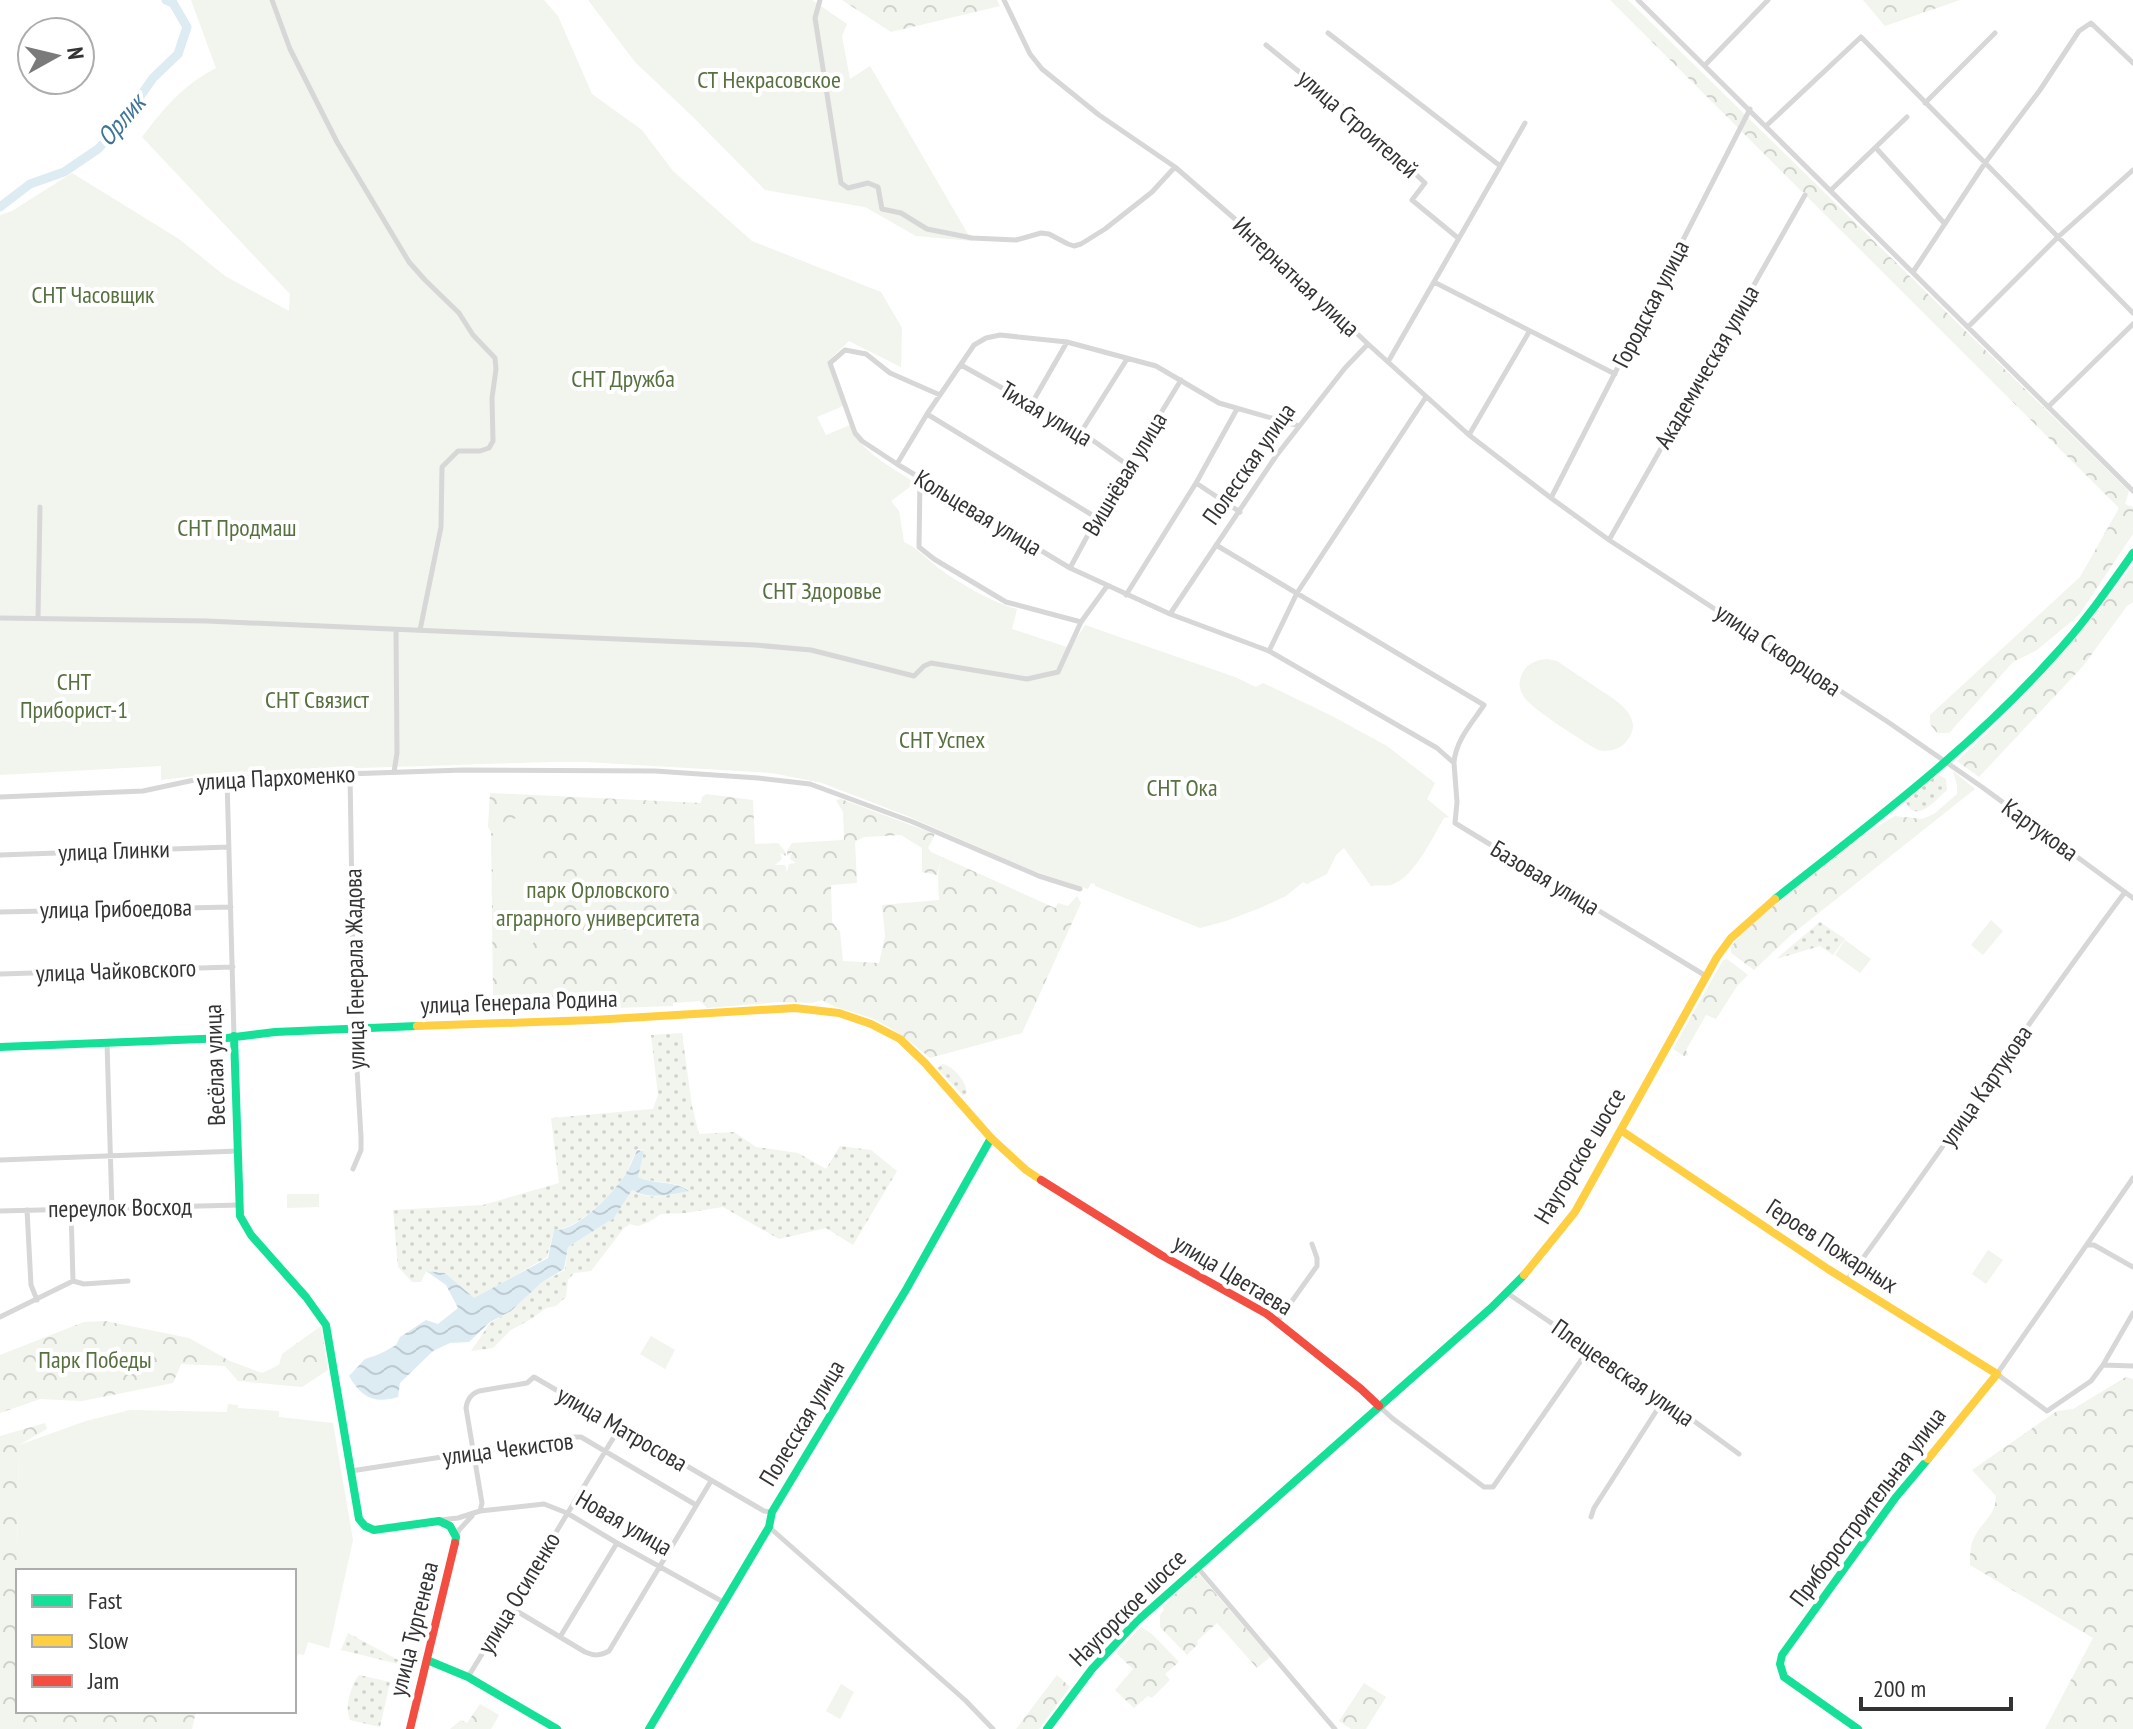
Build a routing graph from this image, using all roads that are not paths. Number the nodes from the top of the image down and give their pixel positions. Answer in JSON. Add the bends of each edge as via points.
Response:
{"nodes":[{"id":1,"x":272,"y":0,"type":"edge"},
{"id":2,"x":820,"y":0,"type":"edge"},
{"id":3,"x":1004,"y":0,"type":"edge"},
{"id":4,"x":1638,"y":0,"type":"edge"},
{"id":5,"x":1768,"y":0,"type":"edge"},
{"id":6,"x":1647,"y":2,"type":"edge"},
{"id":7,"x":1328,"y":33,"type":"dead end"},
{"id":8,"x":1995,"y":33,"type":"dead end"},
{"id":9,"x":1266,"y":45,"type":"dead end"},
{"id":10,"x":2133,"y":63,"type":"edge"},
{"id":11,"x":1705,"y":65,"type":"junction"},
{"id":12,"x":1925,"y":103,"type":"junction"},
{"id":13,"x":1750,"y":109,"type":"junction"},
{"id":14,"x":1907,"y":117,"type":"dead end"},
{"id":15,"x":1525,"y":123,"type":"dead end"},
{"id":16,"x":1766,"y":126,"type":"junction"},
{"id":17,"x":1876,"y":148,"type":"junction"},
{"id":18,"x":1985,"y":163,"type":"junction"},
{"id":19,"x":1499,"y":165,"type":"junction"},
{"id":20,"x":1175,"y":167,"type":"junction"},
{"id":21,"x":2133,"y":170,"type":"edge"},
{"id":22,"x":1831,"y":190,"type":"junction"},
{"id":23,"x":1805,"y":195,"type":"dead end"},
{"id":24,"x":1945,"y":224,"type":"junction"},
{"id":25,"x":2058,"y":237,"type":"junction"},
{"id":26,"x":1458,"y":238,"type":"junction"},
{"id":27,"x":1913,"y":272,"type":"junction"},
{"id":28,"x":1434,"y":282,"type":"junction"},
{"id":29,"x":2133,"y":313,"type":"edge"},
{"id":30,"x":2133,"y":324,"type":"edge"},
{"id":31,"x":1968,"y":327,"type":"junction"},
{"id":32,"x":1529,"y":332,"type":"junction"},
{"id":33,"x":1067,"y":342,"type":"junction"},
{"id":34,"x":1368,"y":344,"type":"junction"},
{"id":35,"x":1127,"y":359,"type":"junction"},
{"id":36,"x":1388,"y":362,"type":"junction"},
{"id":37,"x":961,"y":365,"type":"junction"},
{"id":38,"x":1615,"y":374,"type":"junction"},
{"id":39,"x":1181,"y":380,"type":"junction"},
{"id":40,"x":940,"y":395,"type":"junction"},
{"id":41,"x":1426,"y":397,"type":"junction"},
{"id":42,"x":1032,"y":403,"type":"junction"},
{"id":43,"x":2048,"y":407,"type":"junction"},
{"id":44,"x":1237,"y":409,"type":"junction"},
{"id":45,"x":927,"y":414,"type":"junction"},
{"id":46,"x":1299,"y":426,"type":"junction"},
{"id":47,"x":1081,"y":432,"type":"junction"},
{"id":48,"x":1469,"y":435,"type":"junction"},
{"id":49,"x":897,"y":464,"type":"junction"},
{"id":50,"x":1129,"y":466,"type":"junction"},
{"id":51,"x":920,"y":478,"type":"junction"},
{"id":52,"x":1196,"y":483,"type":"junction"},
{"id":53,"x":2133,"y":491,"type":"edge"},
{"id":54,"x":1551,"y":498,"type":"junction"},
{"id":55,"x":40,"y":507,"type":"dead end"},
{"id":56,"x":1240,"y":512,"type":"junction"},
{"id":57,"x":1097,"y":518,"type":"junction"},
{"id":58,"x":1609,"y":540,"type":"junction"},
{"id":59,"x":1216,"y":545,"type":"junction"},
{"id":60,"x":2133,"y":553,"type":"edge"},
{"id":61,"x":1070,"y":568,"type":"junction"},
{"id":62,"x":1107,"y":586,"type":"junction"},
{"id":63,"x":1297,"y":593,"type":"junction"},
{"id":64,"x":1126,"y":595,"type":"junction"},
{"id":65,"x":1170,"y":614,"type":"junction"},
{"id":66,"x":0,"y":618,"type":"edge"},
{"id":67,"x":38,"y":618,"type":"junction"},
{"id":68,"x":1081,"y":622,"type":"junction"},
{"id":69,"x":396,"y":630,"type":"junction"},
{"id":70,"x":420,"y":630,"type":"junction"},
{"id":71,"x":1269,"y":651,"type":"junction"},
{"id":72,"x":1947,"y":762,"type":"junction"},
{"id":73,"x":1454,"y":763,"type":"junction"},
{"id":74,"x":394,"y":772,"type":"junction"},
{"id":75,"x":350,"y":774,"type":"junction"},
{"id":76,"x":227,"y":779,"type":"junction"},
{"id":77,"x":0,"y":797,"type":"edge"},
{"id":78,"x":229,"y":847,"type":"junction"},
{"id":79,"x":0,"y":855,"type":"edge"},
{"id":80,"x":1080,"y":889,"type":"dead end"},
{"id":81,"x":2125,"y":892,"type":"junction"},
{"id":82,"x":2133,"y":898,"type":"edge"},
{"id":83,"x":231,"y":907,"type":"junction"},
{"id":84,"x":0,"y":912,"type":"edge"},
{"id":85,"x":233,"y":967,"type":"junction"},
{"id":86,"x":0,"y":974,"type":"edge"},
{"id":87,"x":1706,"y":976,"type":"junction"},
{"id":88,"x":355,"y":1028,"type":"junction"},
{"id":89,"x":234,"y":1036,"type":"junction"},
{"id":90,"x":107,"y":1043,"type":"junction"},
{"id":91,"x":0,"y":1047,"type":"edge"},
{"id":92,"x":1622,"y":1131,"type":"junction"},
{"id":93,"x":991,"y":1138,"type":"junction"},
{"id":94,"x":238,"y":1151,"type":"junction"},
{"id":95,"x":111,"y":1157,"type":"junction"},
{"id":96,"x":0,"y":1160,"type":"edge"},
{"id":97,"x":354,"y":1166,"type":"dead end"},
{"id":98,"x":2133,"y":1178,"type":"edge"},
{"id":99,"x":240,"y":1205,"type":"junction"},
{"id":100,"x":71,"y":1209,"type":"junction"},
{"id":101,"x":112,"y":1209,"type":"junction"},
{"id":102,"x":27,"y":1210,"type":"junction"},
{"id":103,"x":0,"y":1211,"type":"edge"},
{"id":104,"x":1312,"y":1244,"type":"dead end"},
{"id":105,"x":2087,"y":1246,"type":"junction"},
{"id":106,"x":2133,"y":1267,"type":"edge"},
{"id":107,"x":1847,"y":1280,"type":"junction"},
{"id":108,"x":73,"y":1281,"type":"junction"},
{"id":109,"x":128,"y":1281,"type":"dead end"},
{"id":110,"x":1507,"y":1293,"type":"junction"},
{"id":111,"x":37,"y":1300,"type":"junction"},
{"id":112,"x":2133,"y":1313,"type":"edge"},
{"id":113,"x":0,"y":1317,"type":"edge"},
{"id":114,"x":1277,"y":1322,"type":"junction"},
{"id":115,"x":1589,"y":1349,"type":"junction"},
{"id":116,"x":2103,"y":1365,"type":"junction"},
{"id":117,"x":2133,"y":1366,"type":"edge"},
{"id":118,"x":1997,"y":1374,"type":"junction"},
{"id":119,"x":1664,"y":1399,"type":"junction"},
{"id":120,"x":1379,"y":1406,"type":"junction"},
{"id":121,"x":620,"y":1427,"type":"junction"},
{"id":122,"x":474,"y":1452,"type":"junction"},
{"id":123,"x":604,"y":1452,"type":"junction"},
{"id":124,"x":1739,"y":1454,"type":"dead end"},
{"id":125,"x":351,"y":1471,"type":"junction"},
{"id":126,"x":711,"y":1481,"type":"junction"},
{"id":127,"x":696,"y":1505,"type":"junction"},
{"id":128,"x":477,"y":1512,"type":"junction"},
{"id":129,"x":772,"y":1512,"type":"junction"},
{"id":130,"x":567,"y":1513,"type":"junction"},
{"id":131,"x":1591,"y":1517,"type":"dead end"},
{"id":132,"x":439,"y":1521,"type":"junction"},
{"id":133,"x":769,"y":1527,"type":"junction"},
{"id":134,"x":456,"y":1537,"type":"junction"},
{"id":135,"x":617,"y":1543,"type":"junction"},
{"id":136,"x":659,"y":1566,"type":"junction"},
{"id":137,"x":1197,"y":1567,"type":"junction"},
{"id":138,"x":725,"y":1603,"type":"junction"},
{"id":139,"x":510,"y":1607,"type":"junction"},
{"id":140,"x":560,"y":1637,"type":"junction"},
{"id":141,"x":427,"y":1660,"type":"junction"},
{"id":142,"x":468,"y":1677,"type":"junction"},
{"id":143,"x":410,"y":1729,"type":"edge"},
{"id":144,"x":557,"y":1729,"type":"edge"},
{"id":145,"x":649,"y":1729,"type":"edge"},
{"id":146,"x":993,"y":1729,"type":"edge"},
{"id":147,"x":1047,"y":1729,"type":"edge"},
{"id":148,"x":1335,"y":1729,"type":"edge"},
{"id":149,"x":1858,"y":1729,"type":"edge"}],
"edges":[{"from":1,"to":70,"type":"street","via":[[290,49],[337,142],[409,262],[495,358],[493,441],[489,448],[458,451],[442,467],[441,527]]},
{"from":2,"to":20,"type":"street","via":[[815,18],[841,183],[848,188],[868,183],[878,187],[882,209],[901,213],[927,229],[972,238],[1016,240],[1041,233],[1074,246],[1105,229]]},
{"from":3,"to":20,"type":"street","name":"Интернатная улица","via":[[1042,69]]},
{"from":4,"to":6,"type":"street"},
{"from":5,"to":11,"type":"street"},
{"from":6,"to":11,"type":"street"},
{"from":7,"to":19,"type":"street"},
{"from":8,"to":12,"type":"street"},
{"from":9,"to":26,"type":"street","name":"улица Строителей","via":[[1425,183],[1412,200]]},
{"from":10,"to":18,"type":"street","via":[[2091,23],[2079,31]]},
{"from":11,"to":13,"type":"street"},
{"from":12,"to":16,"type":"street","via":[[1861,37]]},
{"from":12,"to":18,"type":"street"},
{"from":13,"to":16,"type":"street"},
{"from":13,"to":38,"type":"street","name":"Городская улица"},
{"from":14,"to":17,"type":"street"},
{"from":15,"to":19,"type":"street"},
{"from":16,"to":22,"type":"street"},
{"from":17,"to":22,"type":"street"},
{"from":17,"to":24,"type":"street"},
{"from":18,"to":24,"type":"street"},
{"from":18,"to":25,"type":"street"},
{"from":19,"to":26,"type":"street"},
{"from":20,"to":34,"type":"street","name":"Интернатная улица"},
{"from":21,"to":25,"type":"street"},
{"from":22,"to":27,"type":"street"},
{"from":23,"to":58,"type":"street","name":"Академическая улица"},
{"from":24,"to":27,"type":"street"},
{"from":25,"to":29,"type":"street"},
{"from":25,"to":31,"type":"street"},
{"from":26,"to":28,"type":"street"},
{"from":27,"to":31,"type":"street"},
{"from":28,"to":32,"type":"street"},
{"from":28,"to":36,"type":"street"},
{"from":30,"to":43,"type":"street"},
{"from":31,"to":43,"type":"street"},
{"from":32,"to":38,"type":"street"},
{"from":32,"to":48,"type":"street"},
{"from":33,"to":35,"type":"street","name":"Кольцевая улица"},
{"from":33,"to":37,"type":"street","name":"Кольцевая улица","via":[[994,336],[974,345]]},
{"from":33,"to":42,"type":"street"},
{"from":34,"to":36,"type":"street","name":"Интернатная улица"},
{"from":34,"to":46,"type":"street","name":"Полесская улица"},
{"from":35,"to":39,"type":"street","name":"Кольцевая улица"},
{"from":35,"to":47,"type":"street"},
{"from":36,"to":41,"type":"street","name":"Интернатная улица"},
{"from":37,"to":40,"type":"street","name":"Кольцевая улица"},
{"from":37,"to":42,"type":"street","name":"Тихая улица"},
{"from":38,"to":54,"type":"street","name":"Городская улица"},
{"from":39,"to":44,"type":"street","name":"Кольцевая улица"},
{"from":39,"to":50,"type":"street","name":"Вишнёвая улица"},
{"from":40,"to":45,"type":"street","name":"Кольцевая улица"},
{"from":40,"to":49,"type":"street","via":[[890,373],[866,354],[845,350],[830,363],[855,433]]},
{"from":41,"to":48,"type":"street","name":"Интернатная улица"},
{"from":41,"to":63,"type":"street"},
{"from":42,"to":47,"type":"street","name":"Тихая улица"},
{"from":43,"to":53,"type":"street"},
{"from":44,"to":46,"type":"street","name":"Кольцевая улица"},
{"from":44,"to":52,"type":"street"},
{"from":45,"to":49,"type":"street","name":"Кольцевая улица"},
{"from":45,"to":57,"type":"street"},
{"from":46,"to":56,"type":"street","name":"Полесская улица"},
{"from":47,"to":50,"type":"street","name":"Тихая улица"},
{"from":48,"to":54,"type":"street","name":"Интернатная улица"},
{"from":49,"to":51,"type":"street","name":"Кольцевая улица"},
{"from":50,"to":57,"type":"street","name":"Вишнёвая улица"},
{"from":51,"to":61,"type":"street","name":"Кольцевая улица"},
{"from":51,"to":68,"type":"street","via":[[919,547],[1006,602]]},
{"from":52,"to":56,"type":"street"},
{"from":52,"to":64,"type":"street"},
{"from":54,"to":58,"type":"street","name":"Интернатная улица"},
{"from":55,"to":67,"type":"street"},
{"from":56,"to":59,"type":"street","name":"Полесская улица"},
{"from":57,"to":61,"type":"street","name":"Вишнёвая улица"},
{"from":58,"to":72,"type":"street","name":"улица Скворцова"},
{"from":59,"to":63,"type":"street"},
{"from":59,"to":65,"type":"street","name":"Полесская улица"},
{"from":60,"to":72,"type":"main road","name":"Наугорское шоссе","via":[[2100,604],[2055,655]]},
{"from":61,"to":62,"type":"street","name":"Кольцевая улица"},
{"from":62,"to":64,"type":"street","name":"Кольцевая улица"},
{"from":62,"to":68,"type":"street"},
{"from":63,"to":71,"type":"street"},
{"from":63,"to":73,"type":"street","via":[[1484,705],[1460,741]]},
{"from":64,"to":65,"type":"street","name":"Кольцевая улица"},
{"from":65,"to":71,"type":"street","name":"Кольцевая улица"},
{"from":66,"to":67,"type":"street"},
{"from":67,"to":69,"type":"street"},
{"from":68,"to":70,"type":"street","via":[[1058,672],[1027,679],[939,663],[924,666],[914,676],[811,650],[763,645]]},
{"from":69,"to":70,"type":"street"},
{"from":69,"to":74,"type":"street"},
{"from":71,"to":73,"type":"street","name":"Кольцевая улица","via":[[1437,748]]},
{"from":72,"to":81,"type":"street","name":"Картукова"},
{"from":72,"to":87,"type":"main road","name":"Наугорское шоссе","via":[[1754,916],[1731,938]]},
{"from":73,"to":87,"type":"street","name":"Базовая улица","via":[[1455,823]]},
{"from":74,"to":75,"type":"street","name":"улица Пархоменко"},
{"from":74,"to":80,"type":"street","name":"улица Пархоменко","via":[[655,771],[810,784]]},
{"from":75,"to":76,"type":"street","name":"улица Пархоменко"},
{"from":75,"to":88,"type":"street","name":"улица Генерала Жадова"},
{"from":76,"to":77,"type":"street","name":"улица Пархоменко","via":[[143,791]]},
{"from":76,"to":78,"type":"street","name":"Весёлая улица"},
{"from":78,"to":79,"type":"street","name":"улица Глинки"},
{"from":78,"to":83,"type":"street","name":"Весёлая улица"},
{"from":81,"to":82,"type":"street","name":"Картукова"},
{"from":81,"to":107,"type":"street","name":"улица Картукова"},
{"from":83,"to":84,"type":"street","name":"улица Грибоедова"},
{"from":83,"to":85,"type":"street","name":"Весёлая улица"},
{"from":85,"to":86,"type":"street","name":"улица Чайковского"},
{"from":85,"to":89,"type":"street","name":"Весёлая улица"},
{"from":87,"to":92,"type":"main road","name":"Наугорское шоссе"},
{"from":88,"to":89,"type":"main road","name":"улица Генерала Родина"},
{"from":88,"to":93,"type":"main road","name":"улица Генерала Родина","via":[[822,1010],[900,1039]]},
{"from":88,"to":97,"type":"street","name":"улица Генерала Жадова","via":[[361,1150]]},
{"from":89,"to":90,"type":"main road","name":"улица Генерала Родина"},
{"from":89,"to":94,"type":"main road","name":"Весёлая улица"},
{"from":90,"to":91,"type":"main road","name":"улица Генерала Родина"},
{"from":90,"to":95,"type":"street"},
{"from":92,"to":107,"type":"main road","name":"Героев Пожарных"},
{"from":92,"to":110,"type":"main road","name":"Наугорское шоссе","via":[[1575,1212]]},
{"from":93,"to":114,"type":"main road","name":"улица Цветаева","via":[[1038,1178]]},
{"from":93,"to":129,"type":"main road","name":"Полесская улица"},
{"from":94,"to":95,"type":"street"},
{"from":94,"to":99,"type":"main road","name":"Весёлая улица"},
{"from":95,"to":96,"type":"street"},
{"from":95,"to":101,"type":"street"},
{"from":98,"to":105,"type":"street","name":"Приборостроительная улица"},
{"from":99,"to":101,"type":"street","name":"переулок Восход"},
{"from":99,"to":125,"type":"main road","name":"Весёлая улица","via":[[243,1224],[324,1321]]},
{"from":100,"to":101,"type":"street","name":"переулок Восход"},
{"from":100,"to":102,"type":"street","name":"переулок Восход"},
{"from":100,"to":108,"type":"street"},
{"from":102,"to":103,"type":"street","name":"переулок Восход"},
{"from":102,"to":111,"type":"street","via":[[31,1285]]},
{"from":104,"to":114,"type":"street","via":[[1318,1264]]},
{"from":105,"to":106,"type":"street"},
{"from":105,"to":118,"type":"street","name":"Приборостроительная улица"},
{"from":107,"to":118,"type":"main road","name":"Героев Пожарных"},
{"from":108,"to":109,"type":"street"},
{"from":108,"to":111,"type":"street"},
{"from":110,"to":115,"type":"street","name":"Плещеевская улица"},
{"from":110,"to":120,"type":"main road","name":"Наугорское шоссе"},
{"from":111,"to":113,"type":"street"},
{"from":112,"to":116,"type":"street"},
{"from":114,"to":120,"type":"main road","name":"улица Цветаева"},
{"from":115,"to":119,"type":"street","name":"Плещеевская улица"},
{"from":115,"to":120,"type":"street","name":"улица Цветаева","via":[[1493,1487],[1484,1487]]},
{"from":116,"to":117,"type":"street"},
{"from":116,"to":118,"type":"street","via":[[2091,1381],[2047,1411]]},
{"from":118,"to":149,"type":"main road","name":"Приборостроительная улица","via":[[1883,1514],[1782,1655],[1784,1677]]},
{"from":119,"to":124,"type":"street","name":"Плещеевская улица"},
{"from":119,"to":131,"type":"street"},
{"from":120,"to":137,"type":"main road","name":"Наугорское шоссе"},
{"from":121,"to":122,"type":"street","name":"улица Матросова","via":[[534,1377],[469,1397]]},
{"from":121,"to":123,"type":"street","name":"улица Осипенко"},
{"from":121,"to":126,"type":"street","name":"улица Матросова"},
{"from":122,"to":123,"type":"street","name":"улица Чекистов","via":[[571,1437],[581,1437]]},
{"from":122,"to":125,"type":"street","name":"улица Чекистов"},
{"from":122,"to":128,"type":"street","via":[[482,1503]]},
{"from":123,"to":127,"type":"street","name":"улица Чекистов"},
{"from":123,"to":130,"type":"street","name":"улица Осипенко"},
{"from":125,"to":132,"type":"main road","name":"Новая улица","via":[[359,1519],[365,1526],[374,1530]]},
{"from":126,"to":127,"type":"street"},
{"from":126,"to":129,"type":"street","name":"улица Матросова"},
{"from":127,"to":136,"type":"street"},
{"from":128,"to":130,"type":"street","name":"Новая улица","via":[[544,1504]]},
{"from":128,"to":132,"type":"street","name":"Новая улица"},
{"from":128,"to":134,"type":"street"},
{"from":129,"to":133,"type":"main road","name":"Полесская улица"},
{"from":130,"to":135,"type":"street","name":"Новая улица"},
{"from":130,"to":139,"type":"street","name":"улица Осипенко"},
{"from":132,"to":134,"type":"main road"},
{"from":133,"to":138,"type":"main road","name":"Полесская улица"},
{"from":133,"to":146,"type":"street"},
{"from":134,"to":141,"type":"main road","name":"улица Тургенева"},
{"from":135,"to":136,"type":"street","name":"Новая улица"},
{"from":135,"to":140,"type":"street"},
{"from":136,"to":138,"type":"street","name":"Новая улица"},
{"from":136,"to":140,"type":"street","via":[[609,1651],[590,1654]]},
{"from":137,"to":147,"type":"main road","name":"Наугорское шоссе","via":[[1108,1650]]},
{"from":137,"to":148,"type":"street"},
{"from":138,"to":145,"type":"main road","name":"Полесская улица"},
{"from":139,"to":140,"type":"street"},
{"from":139,"to":142,"type":"street","name":"улица Осипенко"},
{"from":141,"to":142,"type":"main road"},
{"from":141,"to":143,"type":"main road","name":"улица Тургенева"},
{"from":142,"to":144,"type":"main road"}]}
